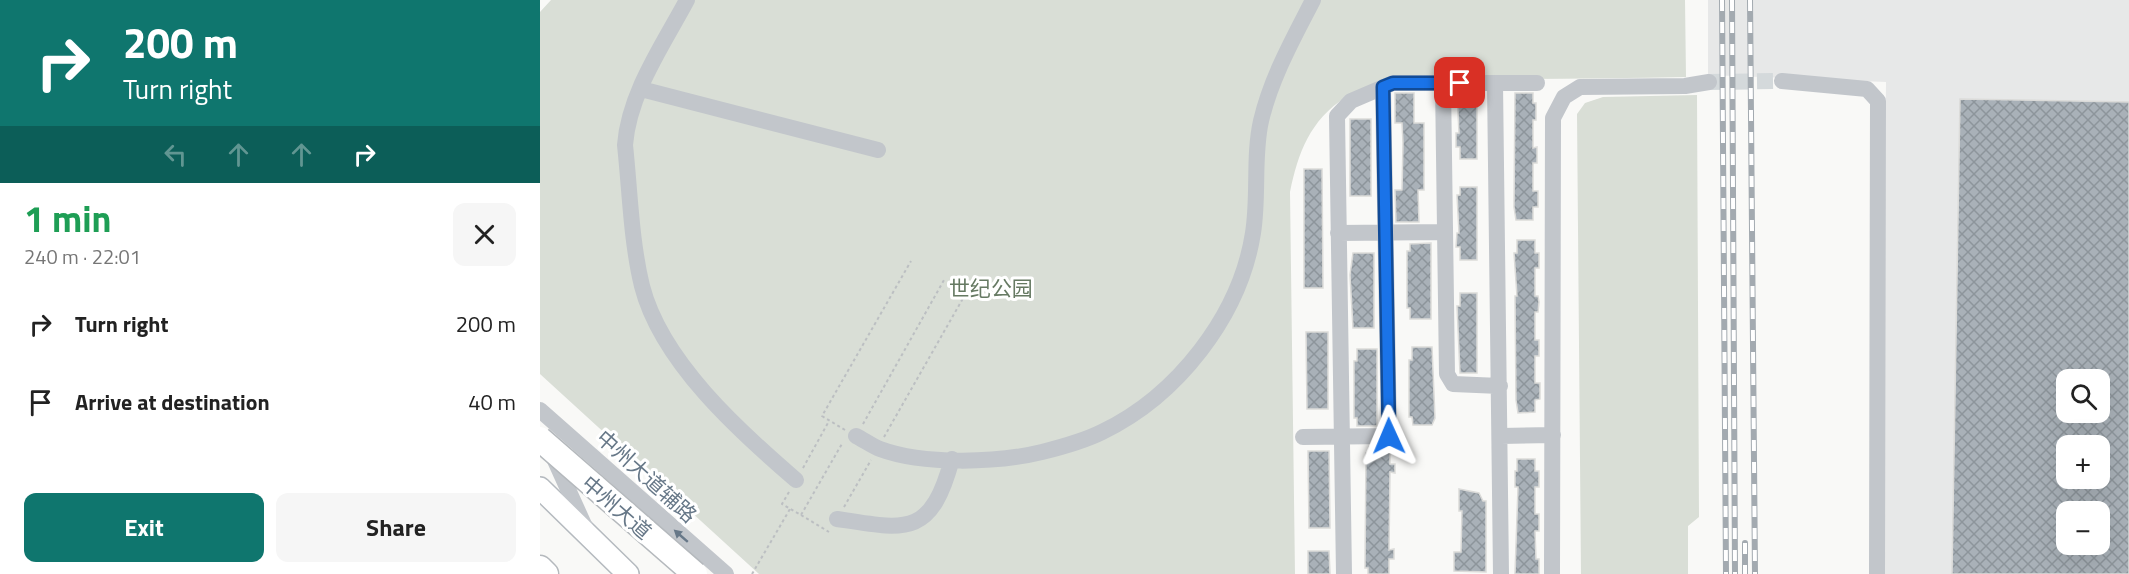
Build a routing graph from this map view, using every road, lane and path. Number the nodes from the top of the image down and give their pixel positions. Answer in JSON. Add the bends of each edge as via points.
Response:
{"nodes":[{"id":1,"x":687,"y":0,"type":"edge"},
{"id":2,"x":1313,"y":0,"type":"edge"},
{"id":3,"x":1782,"y":81,"type":"tunnel mouth"},
{"id":4,"x":1709,"y":82,"type":"tunnel mouth"},
{"id":5,"x":1443,"y":83,"type":"junction"},
{"id":6,"x":1495,"y":83,"type":"junction"},
{"id":7,"x":1537,"y":83,"type":"dead end"},
{"id":8,"x":1383,"y":87,"type":"junction"},
{"id":9,"x":640,"y":89,"type":"junction"},
{"id":10,"x":878,"y":150,"type":"dead end"},
{"id":11,"x":1445,"y":232,"type":"junction"},
{"id":12,"x":1338,"y":233,"type":"junction"},
{"id":13,"x":1385,"y":233,"type":"junction"},
{"id":14,"x":911,"y":261,"type":"dead end"},
{"id":15,"x":944,"y":280,"type":"dead end"},
{"id":16,"x":970,"y":286,"type":"dead end"},
{"id":17,"x":1500,"y":386,"type":"junction"},
{"id":18,"x":540,"y":410,"type":"edge"},
{"id":19,"x":830,"y":421,"type":"junction"},
{"id":20,"x":540,"y":428,"type":"edge"},
{"id":21,"x":852,"y":434,"type":"junction"},
{"id":22,"x":1553,"y":435,"type":"junction"},
{"id":23,"x":1501,"y":436,"type":"junction"},
{"id":24,"x":1303,"y":437,"type":"dead end"},
{"id":25,"x":1342,"y":437,"type":"junction"},
{"id":26,"x":540,"y":440,"type":"edge"},
{"id":27,"x":878,"y":447,"type":"junction"},
{"id":28,"x":952,"y":459,"type":"junction"},
{"id":29,"x":796,"y":480,"type":"junction"},
{"id":30,"x":540,"y":488,"type":"edge"},
{"id":31,"x":790,"y":509,"type":"junction"},
{"id":32,"x":801,"y":515,"type":"junction"},
{"id":33,"x":837,"y":519,"type":"junction"},
{"id":34,"x":589,"y":535,"type":"junction"},
{"id":35,"x":540,"y":568,"type":"edge"},
{"id":36,"x":546,"y":574,"type":"edge"},
{"id":37,"x":628,"y":574,"type":"edge"},
{"id":38,"x":695,"y":574,"type":"edge"},
{"id":39,"x":726,"y":574,"type":"edge"},
{"id":40,"x":752,"y":574,"type":"edge"},
{"id":41,"x":1344,"y":574,"type":"edge"},
{"id":42,"x":1501,"y":574,"type":"edge"},
{"id":43,"x":1552,"y":574,"type":"edge"},
{"id":44,"x":1877,"y":574,"type":"edge"}],
"edges":[{"from":1,"to":9,"type":"street"},
{"from":2,"to":28,"type":"street","via":[[1279,68],[1262,118],[1257,146],[1256,211],[1244,270],[1197,357],[1156,395],[1097,435],[1020,456]]},
{"from":3,"to":44,"type":"street","via":[[1867,89],[1878,101]]},
{"from":4,"to":22,"type":"street","via":[[1685,87],[1580,87],[1558,106],[1553,118]]},
{"from":5,"to":6,"type":"street"},
{"from":5,"to":8,"type":"street","via":[[1393,83]]},
{"from":5,"to":11,"type":"street"},
{"from":6,"to":7,"type":"street"},
{"from":6,"to":17,"type":"street"},
{"from":8,"to":12,"type":"street","via":[[1351,101],[1338,116]]},
{"from":8,"to":13,"type":"street"},
{"from":9,"to":10,"type":"street"},
{"from":9,"to":29,"type":"street","via":[[631,111],[625,145],[639,265],[652,314],[687,370],[765,453]]},
{"from":11,"to":13,"type":"street"},
{"from":11,"to":17,"type":"street","via":[[1447,374],[1454,384],[1461,386]]},
{"from":12,"to":13,"type":"street"},
{"from":12,"to":25,"type":"street"},
{"from":13,"to":25,"type":"street","via":[[1389,436]]},
{"from":14,"to":19,"type":"path","via":[[822,416]]},
{"from":15,"to":21,"type":"path"},
{"from":16,"to":27,"type":"path"},
{"from":17,"to":23,"type":"street"},
{"from":39,"to":18,"type":"street","name":"中州大道辅路","one_way":true},
{"from":19,"to":21,"type":"path"},
{"from":19,"to":29,"type":"path"},
{"from":20,"to":34,"type":"street"},
{"from":21,"to":27,"type":"street"},
{"from":21,"to":32,"type":"path"},
{"from":22,"to":23,"type":"street"},
{"from":22,"to":43,"type":"street"},
{"from":23,"to":42,"type":"street"},
{"from":24,"to":25,"type":"street"},
{"from":25,"to":41,"type":"street"},
{"from":26,"to":38,"type":"highway","name":"中州大道","bridge":true},
{"from":27,"to":28,"type":"street"},
{"from":27,"to":33,"type":"path"},
{"from":28,"to":33,"type":"street","via":[[947,480],[932,510],[915,521],[893,528]]},
{"from":29,"to":31,"type":"path","via":[[782,504]]},
{"from":30,"to":34,"type":"main road","name":"中州大道"},
{"from":31,"to":32,"type":"path"},
{"from":31,"to":40,"type":"path"},
{"from":32,"to":33,"type":"path","via":[[830,532]]},
{"from":34,"to":37,"type":"main road","name":"中州大道"},
{"from":35,"to":36,"type":"highway"}]}
